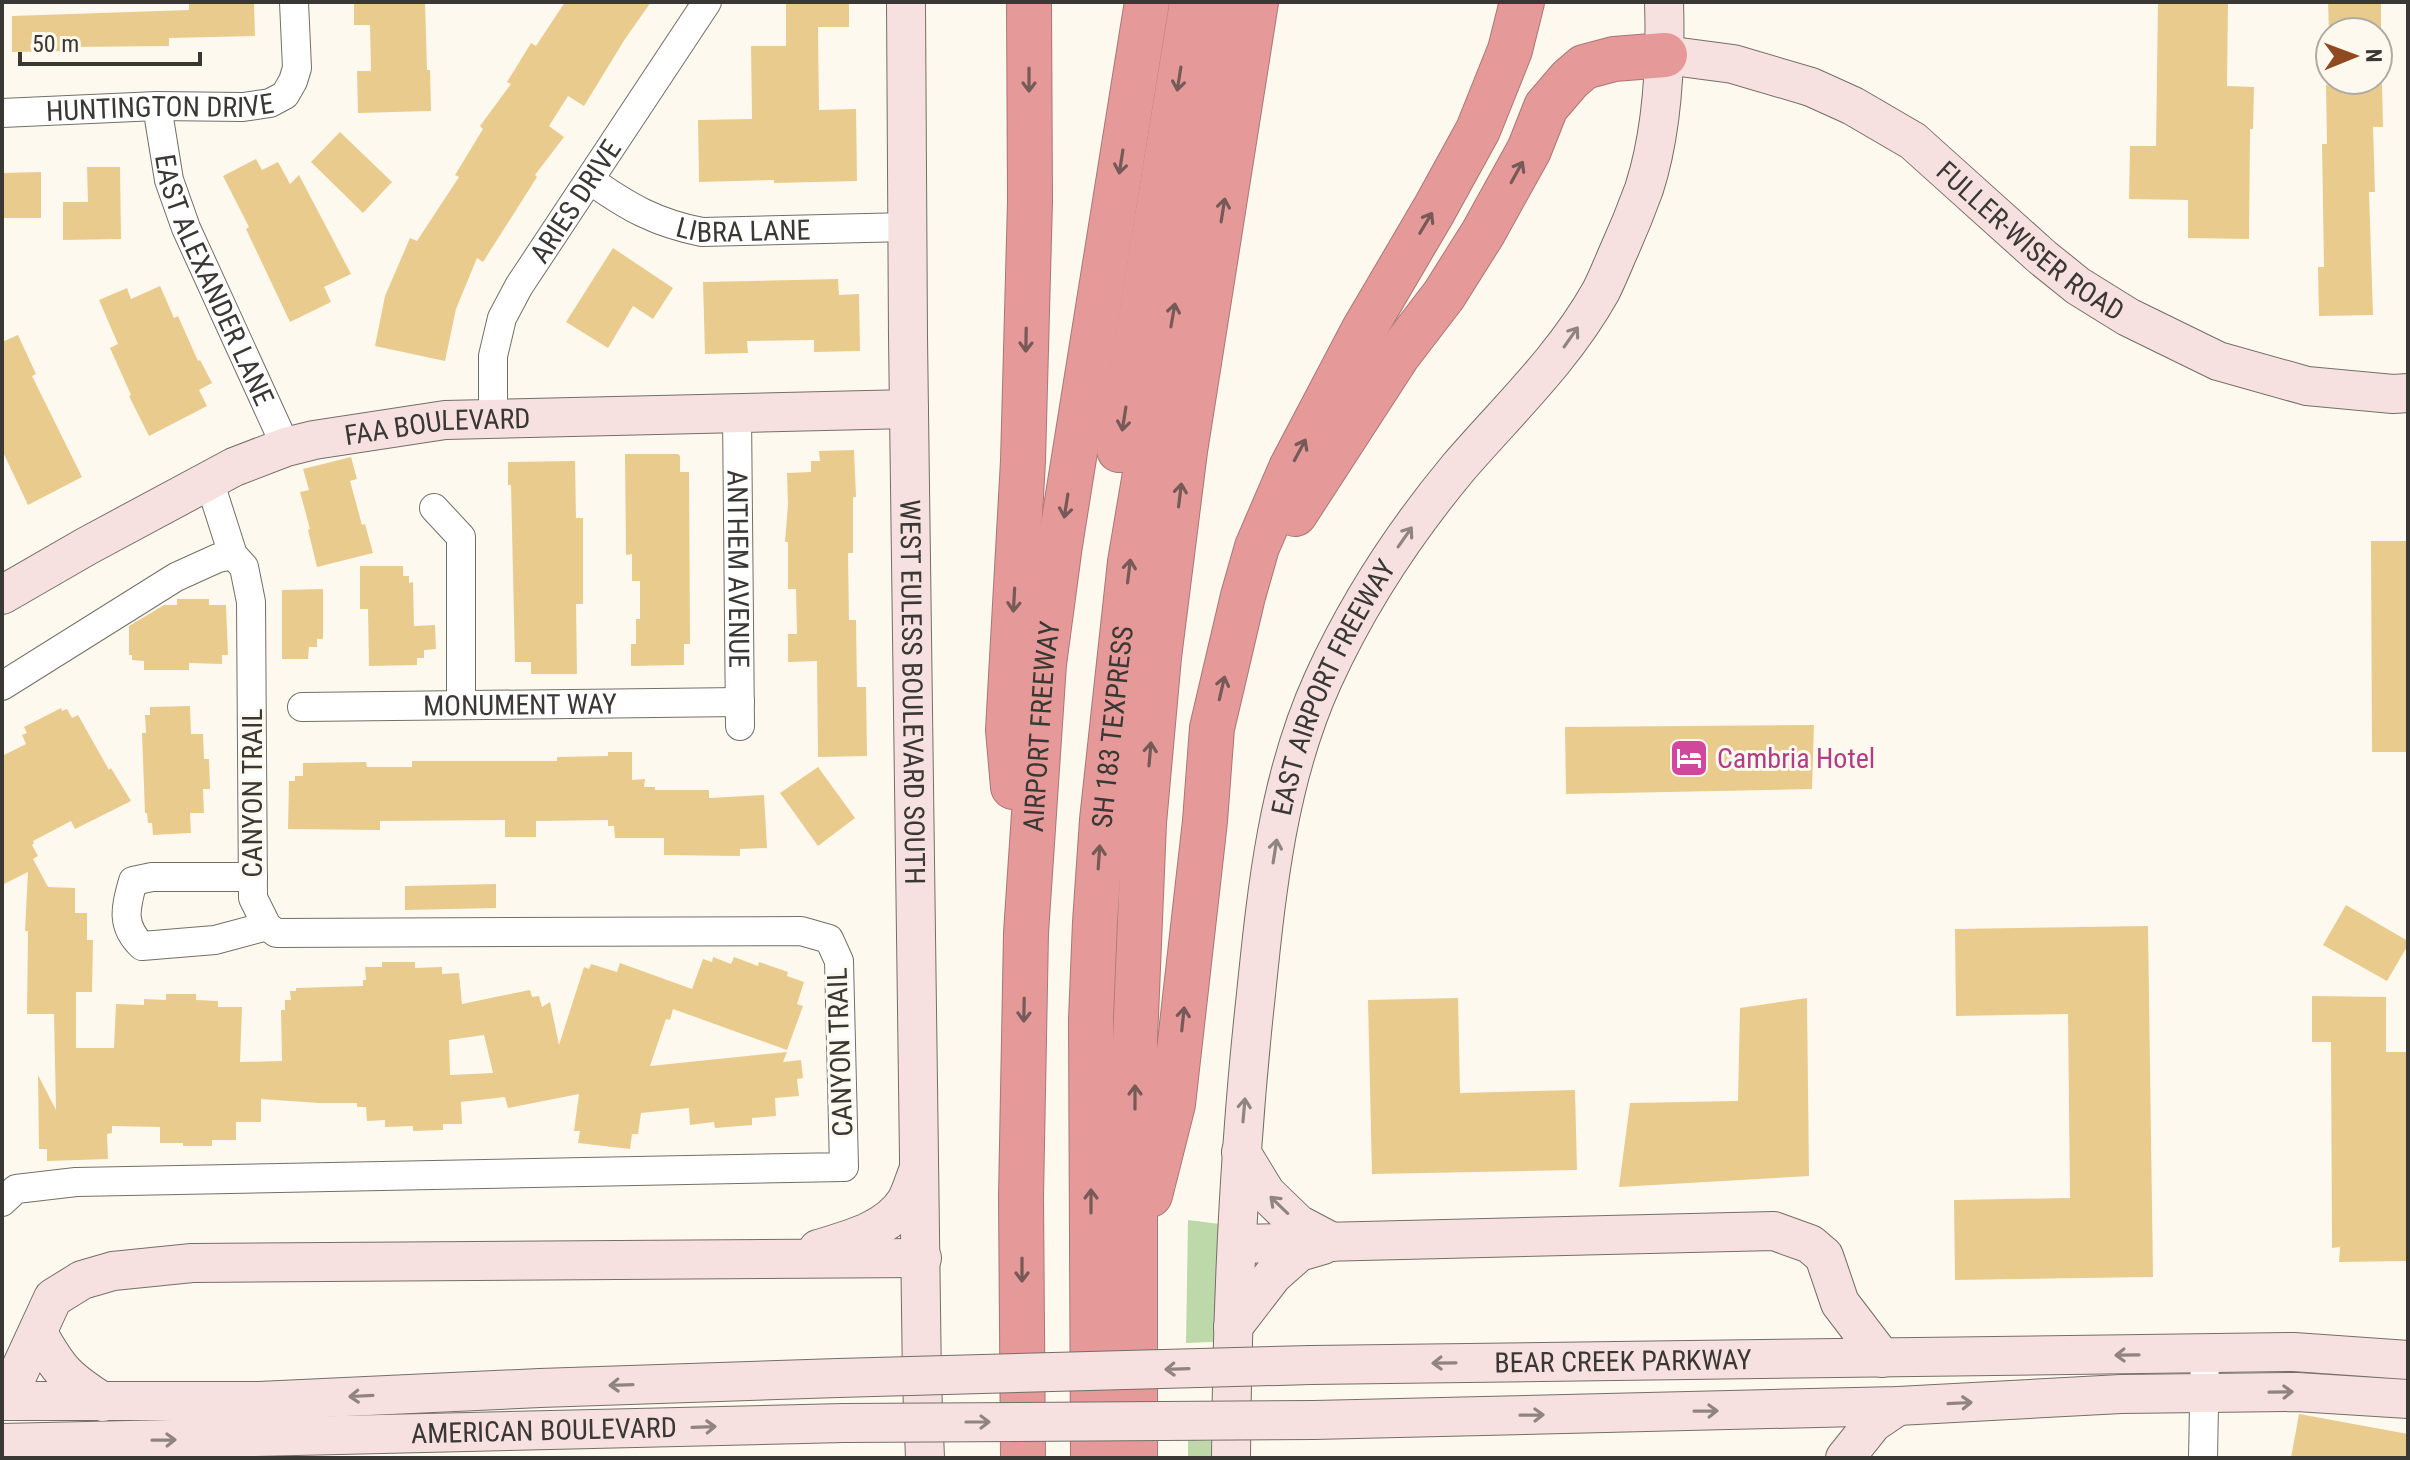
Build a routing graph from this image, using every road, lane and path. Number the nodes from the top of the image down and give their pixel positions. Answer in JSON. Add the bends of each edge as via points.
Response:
{"nodes":[{"id":1,"x":294,"y":2,"type":"edge"},
{"id":2,"x":707,"y":2,"type":"edge"},
{"id":3,"x":906,"y":2,"type":"edge"},
{"id":4,"x":1029,"y":2,"type":"edge"},
{"id":5,"x":1147,"y":2,"type":"edge"},
{"id":6,"x":1192,"y":2,"type":"edge"},
{"id":7,"x":1225,"y":2,"type":"edge"},
{"id":8,"x":1256,"y":2,"type":"edge"},
{"id":9,"x":1522,"y":2,"type":"edge"},
{"id":10,"x":1664,"y":2,"type":"edge"},
{"id":11,"x":1665,"y":55,"type":"junction"},
{"id":12,"x":157,"y":106,"type":"junction"},
{"id":13,"x":2,"y":113,"type":"edge"},
{"id":14,"x":590,"y":180,"type":"junction"},
{"id":15,"x":908,"y":227,"type":"junction"},
{"id":16,"x":2408,"y":393,"type":"edge"},
{"id":17,"x":909,"y":409,"type":"junction"},
{"id":18,"x":737,"y":413,"type":"junction"},
{"id":19,"x":493,"y":419,"type":"junction"},
{"id":20,"x":286,"y":447,"type":"junction"},
{"id":21,"x":209,"y":480,"type":"junction"},
{"id":22,"x":434,"y":508,"type":"dead end"},
{"id":23,"x":1257,"y":547,"type":"junction"},
{"id":24,"x":233,"y":555,"type":"junction"},
{"id":25,"x":5,"y":586,"type":"edge"},
{"id":26,"x":2,"y":686,"type":"edge"},
{"id":27,"x":461,"y":704,"type":"junction"},
{"id":28,"x":302,"y":707,"type":"dead end"},
{"id":29,"x":740,"y":714,"type":"joint"},
{"id":30,"x":253,"y":877,"type":"junction"},
{"id":31,"x":267,"y":926,"type":"junction"},
{"id":32,"x":1026,"y":933,"type":"junction"},
{"id":33,"x":1241,"y":1152,"type":"junction"},
{"id":34,"x":920,"y":1165,"type":"junction"},
{"id":35,"x":2,"y":1202,"type":"edge"},
{"id":36,"x":1332,"y":1242,"type":"junction"},
{"id":37,"x":1237,"y":1244,"type":"junction"},
{"id":38,"x":922,"y":1258,"type":"junction"},
{"id":39,"x":787,"y":1259,"type":"junction"},
{"id":40,"x":1134,"y":1259,"type":"junction"},
{"id":41,"x":1840,"y":1303,"type":"junction"},
{"id":42,"x":922,"y":1325,"type":"junction"},
{"id":43,"x":1233,"y":1327,"type":"junction"},
{"id":44,"x":38,"y":1333,"type":"junction"},
{"id":45,"x":2205,"y":1353,"type":"junction"},
{"id":46,"x":1882,"y":1358,"type":"junction"},
{"id":47,"x":1802,"y":1359,"type":"junction"},
{"id":48,"x":2408,"y":1360,"type":"edge"},
{"id":49,"x":838,"y":1378,"type":"joint"},
{"id":50,"x":2,"y":1388,"type":"edge"},
{"id":51,"x":2203,"y":1393,"type":"junction"},
{"id":52,"x":2408,"y":1399,"type":"edge"},
{"id":53,"x":2,"y":1401,"type":"edge"},
{"id":54,"x":103,"y":1402,"type":"junction"},
{"id":55,"x":1898,"y":1406,"type":"junction"},
{"id":56,"x":1798,"y":1408,"type":"junction"},
{"id":57,"x":844,"y":1423,"type":"joint"},
{"id":58,"x":2,"y":1443,"type":"edge"},
{"id":59,"x":98,"y":1449,"type":"edge"},
{"id":60,"x":1232,"y":1457,"type":"edge"},
{"id":61,"x":925,"y":1458,"type":"edge"},
{"id":62,"x":1023,"y":1458,"type":"edge"},
{"id":63,"x":1063,"y":1458,"type":"edge"},
{"id":64,"x":1093,"y":1458,"type":"edge"},
{"id":65,"x":1135,"y":1458,"type":"edge"},
{"id":66,"x":1845,"y":1458,"type":"edge"},
{"id":67,"x":2203,"y":1458,"type":"edge"}],
"edges":[{"from":1,"to":12,"type":"street","name":"HUNTINGTON DRIVE","via":[[297,68],[285,95],[243,107]]},
{"from":2,"to":14,"type":"street","name":"ARIES DRIVE"},
{"from":3,"to":15,"type":"street","name":"WEST EULESS BOULEVARD SOUTH"},
{"from":4,"to":32,"type":"highway","one_way":true,"via":[[1023,461],[1008,730]]},
{"from":5,"to":32,"type":"highway","name":"AIRPORT FREEWAY","one_way":true,"via":[[1044,664]]},
{"from":6,"to":63,"type":"highway","name":"SH 183 TEXPRESS","one_way":true,"via":[[1100,571],[1072,817],[1064,1035]]},
{"from":64,"to":7,"type":"highway","name":"SH 183 TEXPRESS","one_way":true,"via":[[1091,1019],[1102,820],[1130,562]]},
{"from":40,"to":8,"type":"highway","one_way":true,"via":[[1139,929],[1159,657],[1185,451]]},
{"from":23,"to":9,"type":"highway","one_way":true,"via":[[1291,468],[1363,331],[1478,130],[1510,50]]},
{"from":10,"to":11,"type":"street","name":"EAST AIRPORT FREEWAY"},
{"from":11,"to":16,"type":"street","name":"FULLER-WISER ROAD","via":[[1733,64],[1811,87],[1853,106],[1913,141],[2078,286],[2218,361],[2307,386]]},
{"from":23,"to":11,"type":"highway","one_way":true,"via":[[1289,524],[1398,355],[1444,295],[1529,150],[1546,107],[1584,67]]},
{"from":33,"to":11,"type":"street","name":"EAST AIRPORT FREEWAY","one_way":true,"via":[[1264,921],[1297,744],[1366,594],[1408,531],[1536,383],[1602,289],[1645,186]]},
{"from":12,"to":13,"type":"street","name":"HUNTINGTON DRIVE"},
{"from":12,"to":20,"type":"street","name":"EAST ALEXANDER LANE","via":[[169,180],[186,228]]},
{"from":14,"to":15,"type":"street","name":"LIBRA LANE","via":[[647,216],[702,232]]},
{"from":14,"to":19,"type":"street","name":"ARIES DRIVE","via":[[502,318],[493,356]]},
{"from":15,"to":17,"type":"street","name":"WEST EULESS BOULEVARD SOUTH"},
{"from":17,"to":18,"type":"street","name":"FAA BOULEVARD"},
{"from":17,"to":34,"type":"street","name":"WEST EULESS BOULEVARD SOUTH"},
{"from":18,"to":19,"type":"street","name":"FAA BOULEVARD"},
{"from":18,"to":29,"type":"street","name":"ANTHEM AVENUE"},
{"from":19,"to":20,"type":"street","name":"FAA BOULEVARD","via":[[445,420]]},
{"from":20,"to":21,"type":"street","name":"FAA BOULEVARD"},
{"from":21,"to":24,"type":"street","name":"CANYON TRAIL"},
{"from":21,"to":25,"type":"street","name":"FAA BOULEVARD"},
{"from":22,"to":27,"type":"street","via":[[461,537]]},
{"from":40,"to":23,"type":"highway","one_way":true,"via":[[1173,1104],[1212,728]]},
{"from":24,"to":26,"type":"street","via":[[176,577]]},
{"from":24,"to":30,"type":"street","name":"CANYON TRAIL","via":[[244,567],[251,602]]},
{"from":27,"to":28,"type":"street","name":"MONUMENT WAY"},
{"from":27,"to":29,"type":"street","name":"MONUMENT WAY"},
{"from":30,"to":31,"type":"street","name":"CANYON TRAIL","via":[[253,898]]},
{"from":30,"to":31,"type":"street","via":[[133,881],[125,913],[142,946],[215,940]]},
{"from":31,"to":35,"type":"street","name":"CANYON TRAIL","via":[[276,933],[801,931],[829,939],[839,961],[844,1167],[76,1182],[16,1189]]},
{"from":32,"to":62,"type":"highway","name":"AIRPORT FREEWAY","one_way":true},
{"from":36,"to":33,"type":"street","one_way":true,"via":[[1298,1224],[1266,1193]]},
{"from":33,"to":37,"type":"street","name":"EAST AIRPORT FREEWAY"},
{"from":34,"to":38,"type":"street","name":"WEST EULESS BOULEVARD SOUTH"},
{"from":34,"to":39,"type":"street","via":[[894,1215],[860,1236]]},
{"from":36,"to":37,"type":"street"},
{"from":36,"to":41,"type":"street","via":[[1774,1231],[1810,1244],[1824,1256]]},
{"from":36,"to":43,"type":"street","via":[[1299,1252],[1273,1275]]},
{"from":37,"to":43,"type":"street","name":"EAST AIRPORT FREEWAY"},
{"from":38,"to":39,"type":"street"},
{"from":38,"to":42,"type":"street","name":"WEST EULESS BOULEVARD SOUTH"},
{"from":39,"to":42,"type":"street","via":[[872,1269],[904,1296]]},
{"from":39,"to":44,"type":"street","via":[[192,1263],[113,1271],[82,1280],[53,1298]]},
{"from":40,"to":65,"type":"highway"},
{"from":41,"to":46,"type":"street"},
{"from":41,"to":47,"type":"street"},
{"from":42,"to":61,"type":"street","name":"WEST EULESS BOULEVARD SOUTH"},
{"from":43,"to":60,"type":"street","name":"EAST AIRPORT FREEWAY"},
{"from":44,"to":50,"type":"street","via":[[18,1374]]},
{"from":44,"to":54,"type":"street","via":[[64,1375]]},
{"from":45,"to":46,"type":"street","name":"BEAR CREEK PARKWAY","one_way":true},
{"from":45,"to":48,"type":"street","name":"BEAR CREEK PARKWAY","via":[[2294,1352]]},
{"from":45,"to":51,"type":"street"},
{"from":46,"to":47,"type":"street","name":"BEAR CREEK PARKWAY"},
{"from":47,"to":49,"type":"street","name":"BEAR CREEK PARKWAY","one_way":true,"bridge":true},
{"from":49,"to":54,"type":"street","name":"AMERICAN BOULEVARD","one_way":true,"via":[[259,1401]]},
{"from":51,"to":52,"type":"street","name":"BEAR CREEK PARKWAY","one_way":true},
{"from":55,"to":51,"type":"street","name":"BEAR CREEK PARKWAY","one_way":true},
{"from":51,"to":67,"type":"street"},
{"from":53,"to":54,"type":"street","name":"AMERICAN BOULEVARD"},
{"from":55,"to":56,"type":"street","name":"BEAR CREEK PARKWAY"},
{"from":55,"to":66,"type":"street","via":[[1873,1423]]},
{"from":57,"to":56,"type":"street","name":"BEAR CREEK PARKWAY","one_way":true,"bridge":true,"via":[[1314,1420]]},
{"from":56,"to":66,"type":"street"},
{"from":59,"to":57,"type":"street","name":"AMERICAN BOULEVARD","one_way":true},
{"from":58,"to":59,"type":"street","name":"AMERICAN BOULEVARD"}]}
